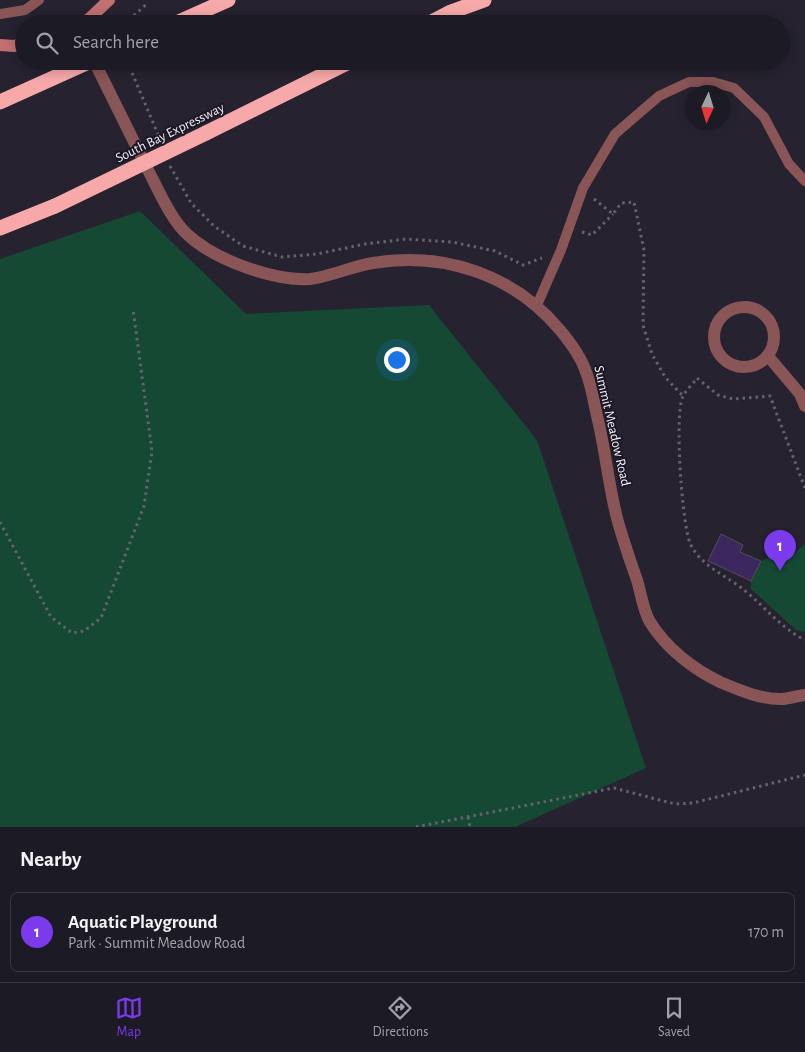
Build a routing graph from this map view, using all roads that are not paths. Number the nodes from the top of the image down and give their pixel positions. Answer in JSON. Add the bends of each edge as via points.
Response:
{"nodes":[{"id":1,"x":39,"y":0,"type":"edge"},
{"id":2,"x":109,"y":0,"type":"edge"},
{"id":3,"x":228,"y":0,"type":"edge"},
{"id":4,"x":484,"y":0,"type":"edge"},
{"id":5,"x":0,"y":14,"type":"edge"},
{"id":6,"x":93,"y":15,"type":"edge"},
{"id":7,"x":194,"y":15,"type":"edge"},
{"id":8,"x":445,"y":15,"type":"edge"},
{"id":9,"x":0,"y":45,"type":"edge"},
{"id":10,"x":15,"y":46,"type":"edge"},
{"id":11,"x":72,"y":70,"type":"edge"},
{"id":12,"x":97,"y":70,"type":"edge"},
{"id":13,"x":333,"y":70,"type":"edge"},
{"id":14,"x":0,"y":102,"type":"edge"},
{"id":15,"x":805,"y":181,"type":"edge"},
{"id":16,"x":0,"y":228,"type":"edge"},
{"id":17,"x":537,"y":305,"type":"junction"},
{"id":18,"x":768,"y":356,"type":"junction"},
{"id":19,"x":805,"y":406,"type":"edge"},
{"id":20,"x":805,"y":695,"type":"edge"}],
"edges":[{"from":1,"to":5,"type":"lane","via":[[25,10]]},
{"from":2,"to":6,"type":"street"},
{"from":3,"to":7,"type":"highway"},
{"from":4,"to":8,"type":"highway"},
{"from":9,"to":10,"type":"street"},
{"from":11,"to":14,"type":"highway"},
{"from":12,"to":17,"type":"street","name":"Summit Meadow Road","via":[[166,205],[186,234],[222,257],[262,272],[310,279],[370,263],[413,259],[435,261],[479,272],[506,284]]},
{"from":13,"to":16,"type":"highway","name":"South Bay Expressway","bridge":true,"via":[[56,206]]},
{"from":15,"to":17,"type":"lane","via":[[789,164],[764,117],[734,88],[713,82],[689,82],[659,96],[616,134],[583,188]]},
{"from":17,"to":20,"type":"street","name":"Summit Meadow Road","via":[[569,340],[586,371],[618,521],[649,620],[677,653],[712,678],[764,696],[783,699]]},
{"from":18,"to":18,"type":"street","via":[[774,333],[764,314],[743,306],[725,313],[715,327],[713,341],[720,357],[742,368],[757,365]]},
{"from":18,"to":19,"type":"street","via":[[800,394]]}]}
